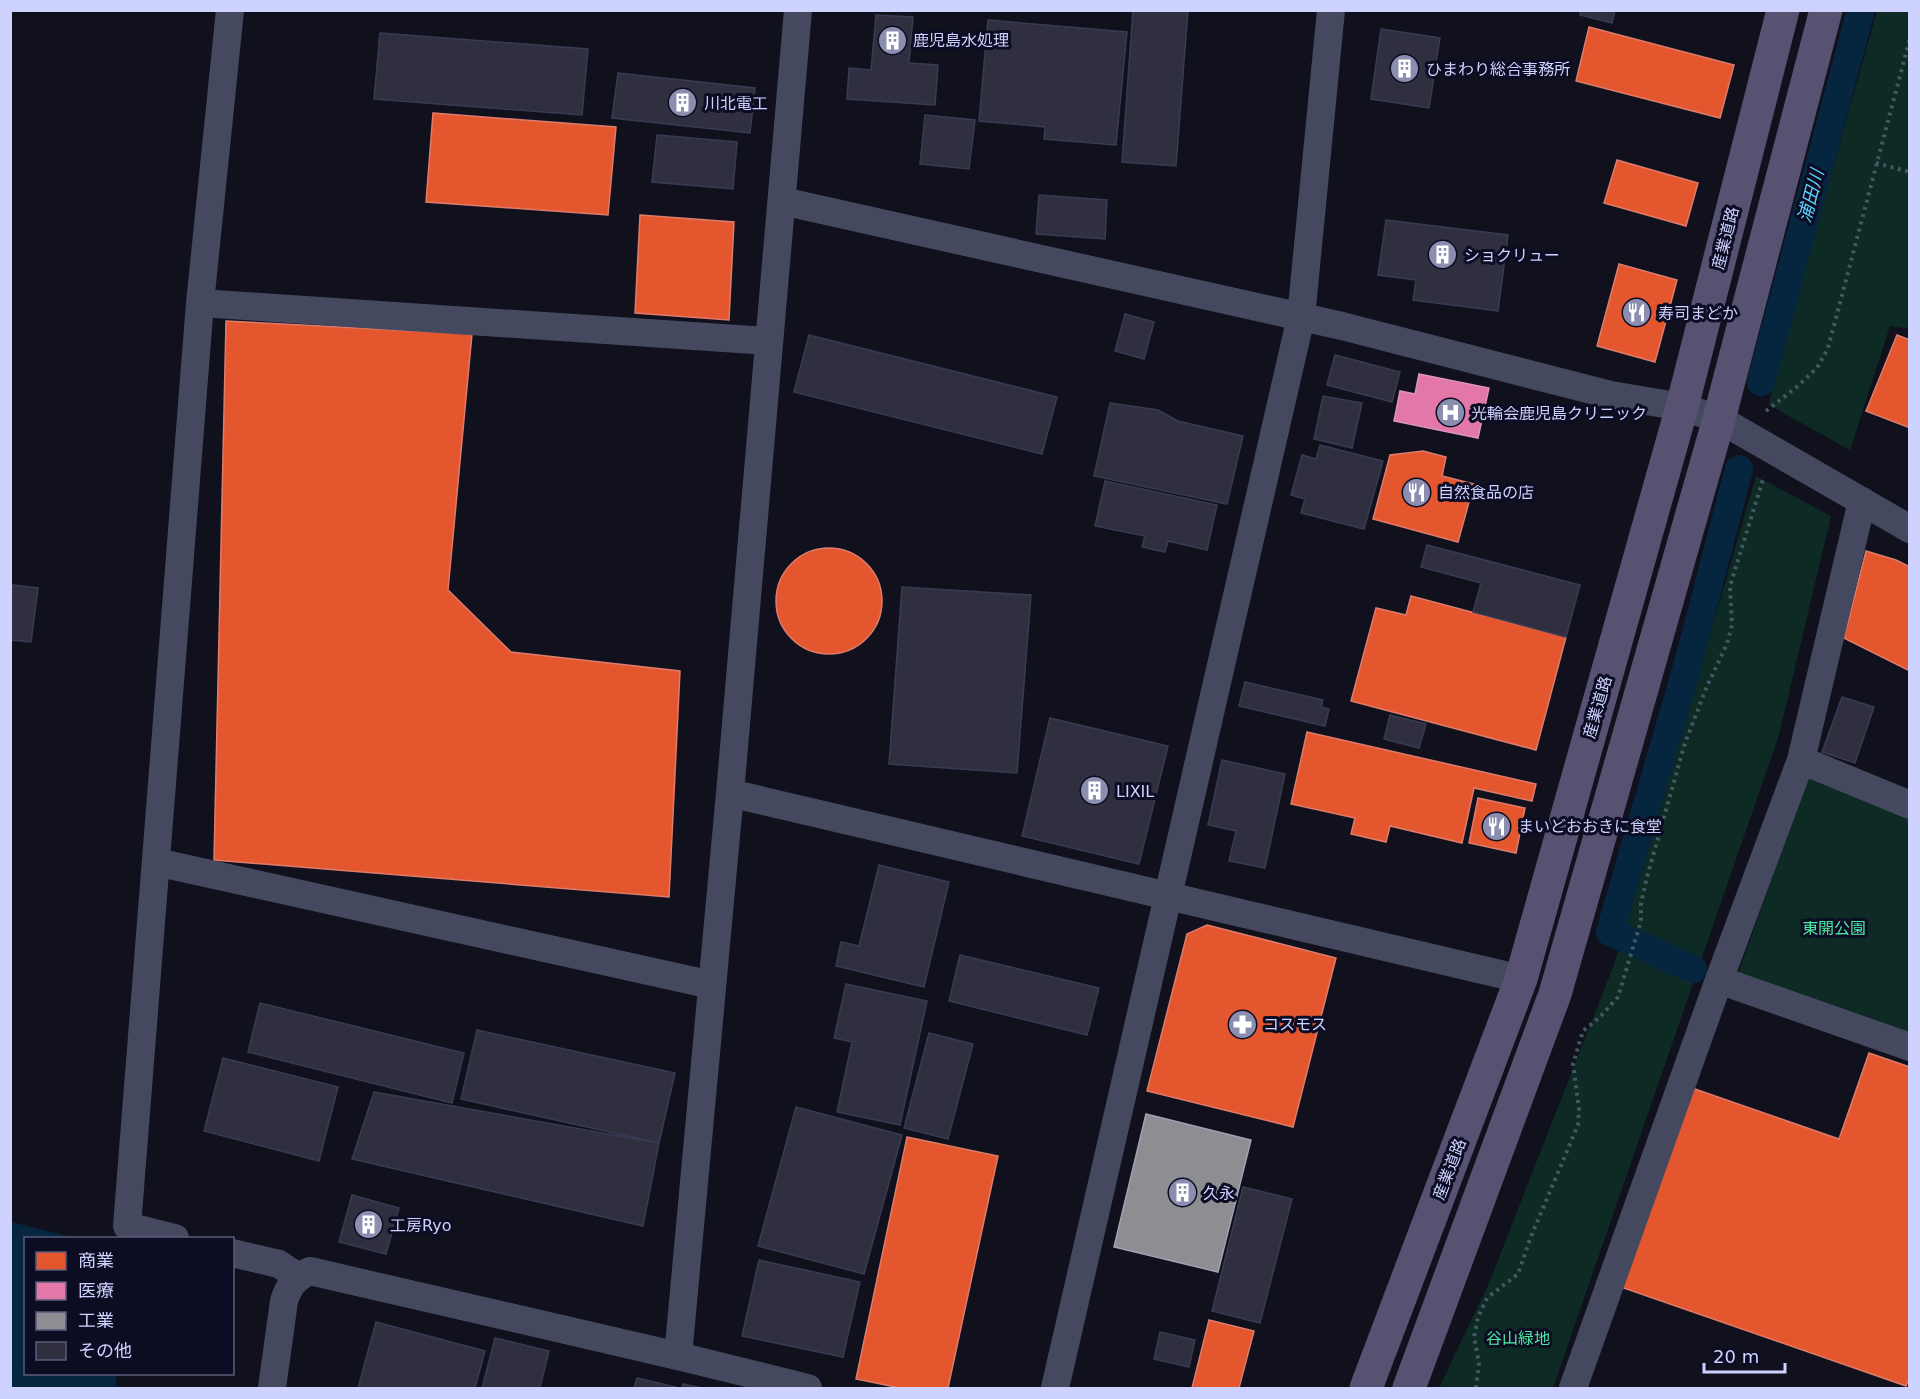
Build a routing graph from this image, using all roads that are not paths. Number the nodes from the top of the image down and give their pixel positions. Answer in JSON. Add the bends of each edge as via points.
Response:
{"nodes":[{"id":1,"x":230,"y":10,"type":"edge"},
{"id":2,"x":798,"y":10,"type":"edge"},
{"id":3,"x":1330,"y":10,"type":"edge"},
{"id":4,"x":1783,"y":10,"type":"edge"},
{"id":5,"x":1826,"y":10,"type":"edge"},
{"id":6,"x":782,"y":201,"type":"junction"},
{"id":7,"x":200,"y":303,"type":"junction"},
{"id":8,"x":1301,"y":317,"type":"junction"},
{"id":9,"x":770,"y":341,"type":"junction"},
{"id":10,"x":1682,"y":407,"type":"junction"},
{"id":11,"x":1719,"y":419,"type":"junction"},
{"id":12,"x":1862,"y":501,"type":"junction"},
{"id":13,"x":1910,"y":529,"type":"edge"},
{"id":14,"x":1801,"y":760,"type":"junction"},
{"id":15,"x":730,"y":793,"type":"junction"},
{"id":16,"x":1910,"y":805,"type":"edge"},
{"id":17,"x":156,"y":862,"type":"junction"},
{"id":18,"x":1167,"y":895,"type":"junction"},
{"id":19,"x":1521,"y":979,"type":"junction"},
{"id":20,"x":1719,"y":980,"type":"junction"},
{"id":21,"x":712,"y":985,"type":"junction"},
{"id":22,"x":1910,"y":1047,"type":"edge"},
{"id":23,"x":167,"y":1237,"type":"edge"},
{"id":24,"x":234,"y":1253,"type":"edge"},
{"id":25,"x":298,"y":1277,"type":"junction"},
{"id":26,"x":678,"y":1356,"type":"junction"},
{"id":27,"x":272,"y":1389,"type":"edge"},
{"id":28,"x":808,"y":1389,"type":"edge"},
{"id":29,"x":1055,"y":1389,"type":"edge"},
{"id":30,"x":1366,"y":1389,"type":"edge"},
{"id":31,"x":1409,"y":1389,"type":"edge"},
{"id":32,"x":1573,"y":1389,"type":"edge"}],
"edges":[{"from":1,"to":7,"type":"street"},
{"from":2,"to":6,"type":"street"},
{"from":3,"to":8,"type":"street"},
{"from":4,"to":10,"type":"main road","name":"産業道路"},
{"from":5,"to":11,"type":"main road"},
{"from":6,"to":8,"type":"street"},
{"from":6,"to":9,"type":"street"},
{"from":7,"to":9,"type":"street"},
{"from":7,"to":17,"type":"street"},
{"from":8,"to":10,"type":"street","via":[[1611,395]]},
{"from":8,"to":18,"type":"street"},
{"from":9,"to":15,"type":"street"},
{"from":10,"to":11,"type":"street"},
{"from":10,"to":19,"type":"main road","name":"産業道路"},
{"from":11,"to":12,"type":"street"},
{"from":11,"to":31,"type":"main road","via":[[1555,994]]},
{"from":12,"to":13,"type":"street"},
{"from":12,"to":14,"type":"street"},
{"from":14,"to":16,"type":"street"},
{"from":14,"to":20,"type":"street"},
{"from":15,"to":18,"type":"street"},
{"from":15,"to":21,"type":"street"},
{"from":17,"to":21,"type":"street"},
{"from":17,"to":23,"type":"street","via":[[127,1227]]},
{"from":18,"to":19,"type":"street"},
{"from":18,"to":29,"type":"street"},
{"from":19,"to":30,"type":"main road","name":"産業道路"},
{"from":20,"to":22,"type":"street"},
{"from":20,"to":32,"type":"street"},
{"from":21,"to":26,"type":"street"},
{"from":24,"to":25,"type":"street","via":[[279,1264]]},
{"from":25,"to":26,"type":"street","via":[[310,1271]]},
{"from":25,"to":27,"type":"street","via":[[284,1300]]},
{"from":26,"to":28,"type":"street"}]}
